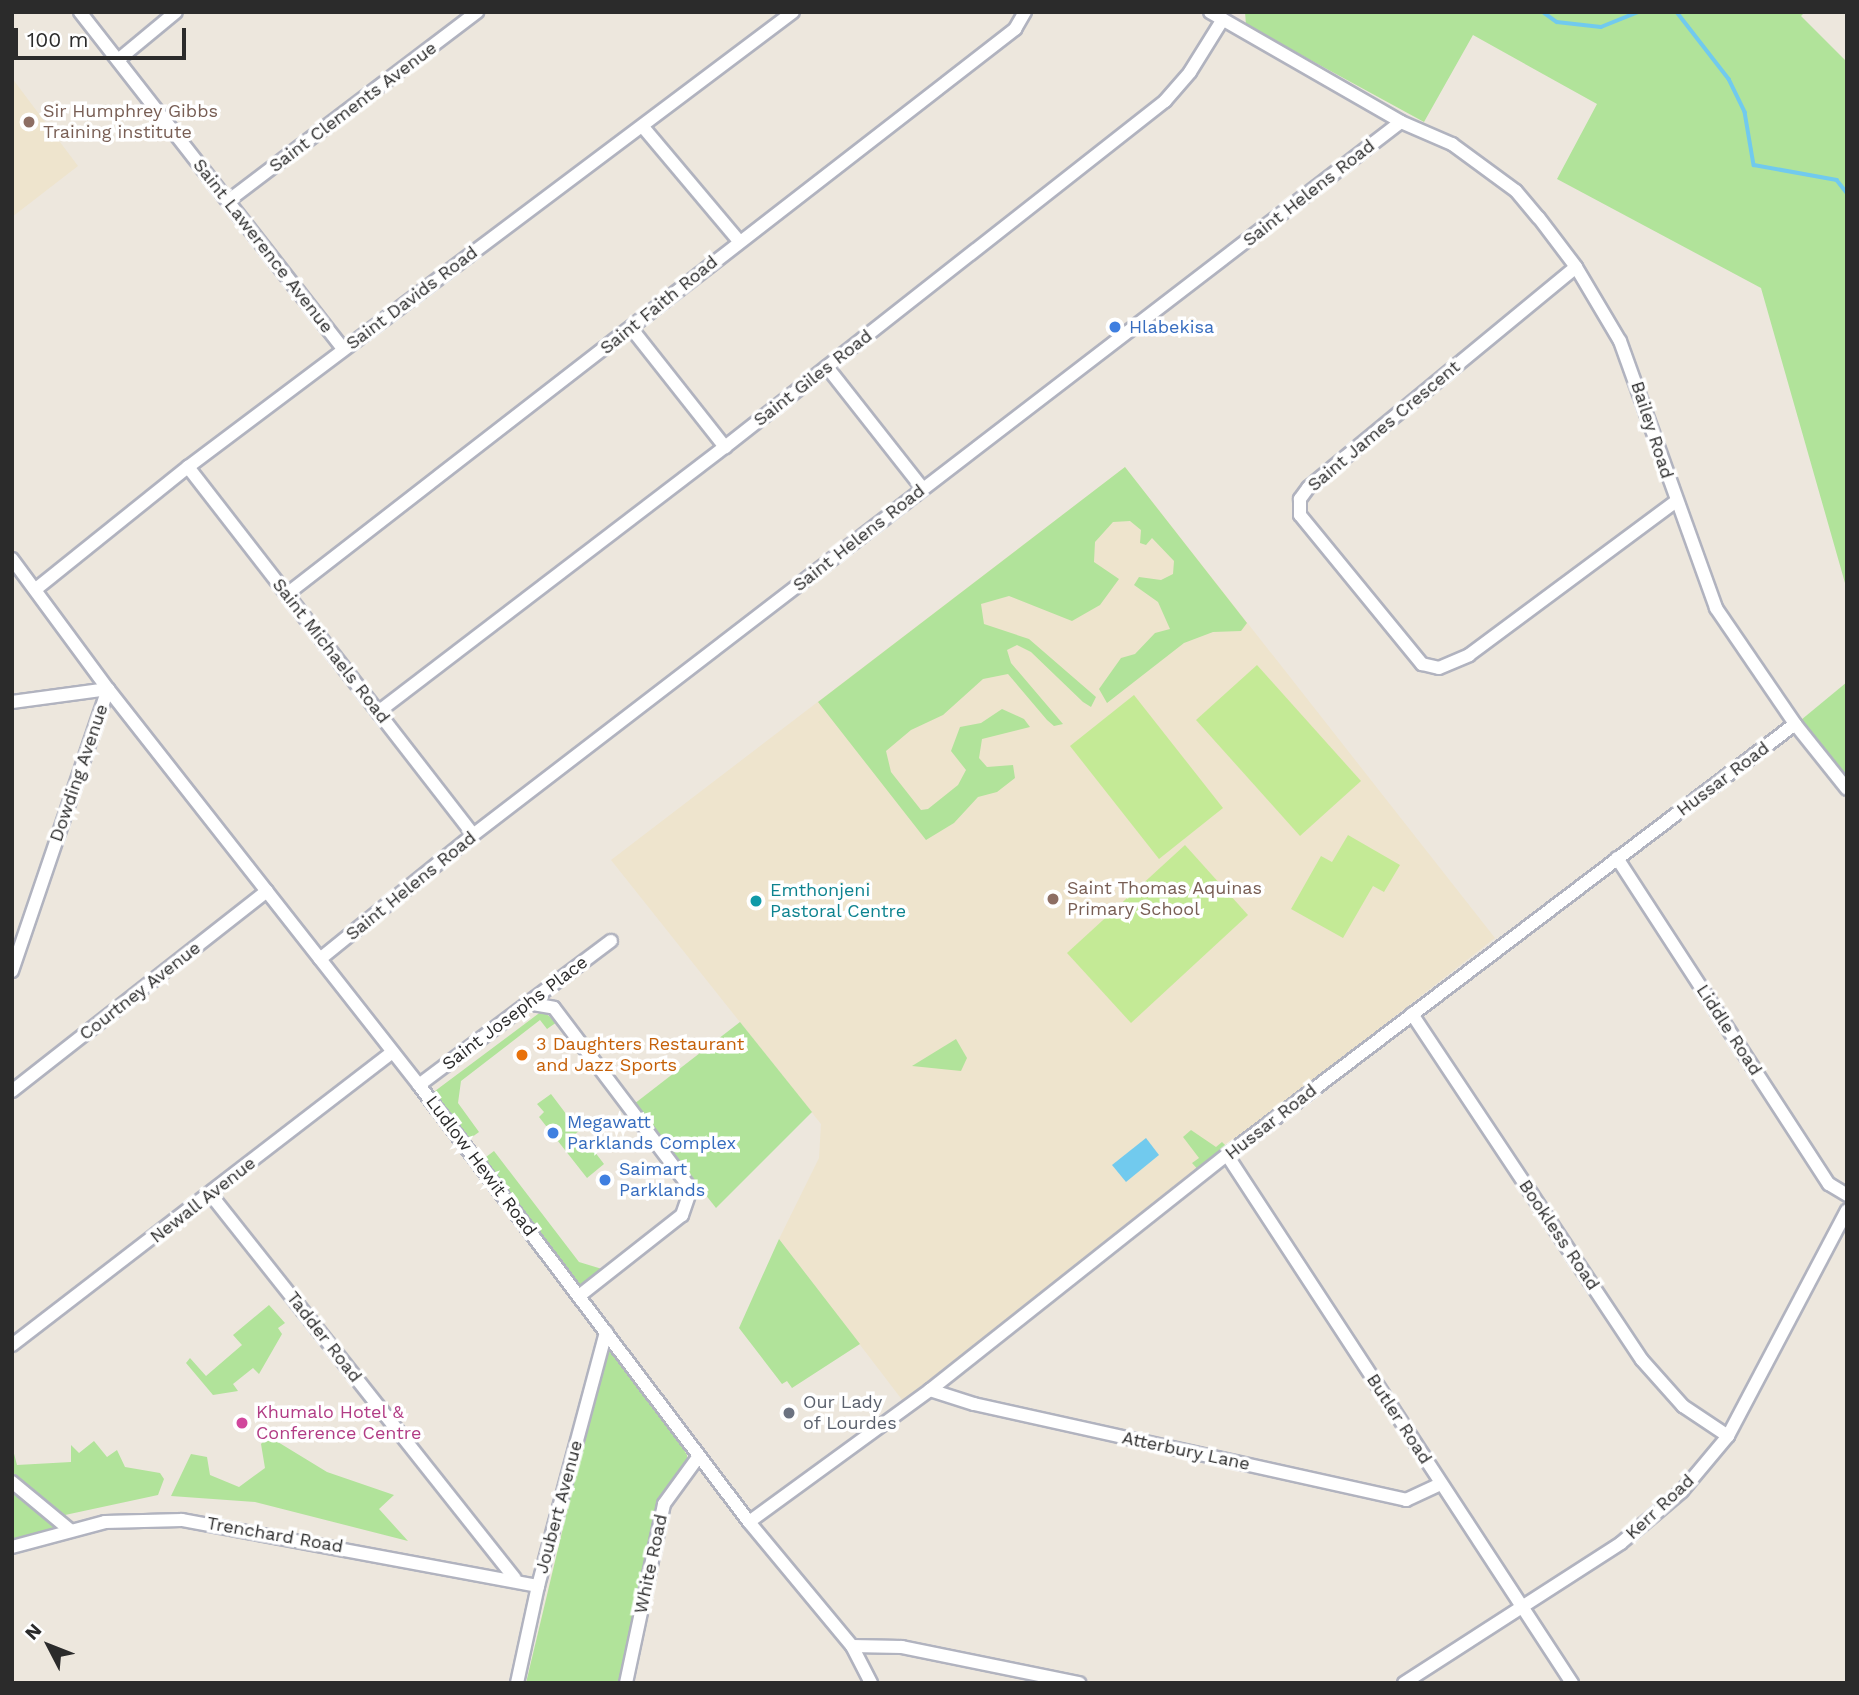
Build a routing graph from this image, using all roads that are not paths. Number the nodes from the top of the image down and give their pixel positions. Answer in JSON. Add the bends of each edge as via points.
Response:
{"nodes":[{"id":1,"x":80,"y":12,"type":"edge"},
{"id":2,"x":176,"y":12,"type":"edge"},
{"id":3,"x":477,"y":12,"type":"edge"},
{"id":4,"x":793,"y":12,"type":"edge"},
{"id":5,"x":1025,"y":12,"type":"edge"},
{"id":6,"x":1210,"y":12,"type":"edge"},
{"id":7,"x":1223,"y":19,"type":"junction"},
{"id":8,"x":118,"y":60,"type":"junction"},
{"id":9,"x":1401,"y":122,"type":"junction"},
{"id":10,"x":643,"y":127,"type":"junction"},
{"id":11,"x":228,"y":201,"type":"junction"},
{"id":12,"x":739,"y":241,"type":"junction"},
{"id":13,"x":1576,"y":267,"type":"junction"},
{"id":14,"x":631,"y":328,"type":"junction"},
{"id":15,"x":343,"y":349,"type":"junction"},
{"id":16,"x":827,"y":367,"type":"junction"},
{"id":17,"x":725,"y":447,"type":"junction"},
{"id":18,"x":188,"y":467,"type":"junction"},
{"id":19,"x":923,"y":488,"type":"junction"},
{"id":20,"x":1675,"y":502,"type":"junction"},
{"id":21,"x":12,"y":559,"type":"edge"},
{"id":22,"x":36,"y":589,"type":"junction"},
{"id":23,"x":287,"y":594,"type":"junction"},
{"id":24,"x":108,"y":689,"type":"junction"},
{"id":25,"x":12,"y":702,"type":"edge"},
{"id":26,"x":378,"y":712,"type":"junction"},
{"id":27,"x":1796,"y":724,"type":"junction"},
{"id":28,"x":1847,"y":789,"type":"edge"},
{"id":29,"x":473,"y":835,"type":"junction"},
{"id":30,"x":1617,"y":858,"type":"junction"},
{"id":31,"x":268,"y":891,"type":"junction"},
{"id":32,"x":611,"y":941,"type":"dead end"},
{"id":33,"x":320,"y":959,"type":"junction"},
{"id":34,"x":12,"y":971,"type":"edge"},
{"id":35,"x":527,"y":1003,"type":"junction"},
{"id":36,"x":1412,"y":1014,"type":"junction"},
{"id":37,"x":392,"y":1052,"type":"junction"},
{"id":38,"x":419,"y":1085,"type":"junction"},
{"id":39,"x":12,"y":1091,"type":"edge"},
{"id":40,"x":1227,"y":1155,"type":"junction"},
{"id":41,"x":211,"y":1195,"type":"junction"},
{"id":42,"x":1847,"y":1195,"type":"edge"},
{"id":43,"x":1847,"y":1210,"type":"edge"},
{"id":44,"x":579,"y":1296,"type":"junction"},
{"id":45,"x":606,"y":1332,"type":"junction"},
{"id":46,"x":12,"y":1345,"type":"edge"},
{"id":47,"x":930,"y":1390,"type":"junction"},
{"id":48,"x":1728,"y":1436,"type":"junction"},
{"id":49,"x":699,"y":1456,"type":"junction"},
{"id":50,"x":12,"y":1482,"type":"edge"},
{"id":51,"x":1441,"y":1484,"type":"junction"},
{"id":52,"x":749,"y":1522,"type":"junction"},
{"id":53,"x":70,"y":1530,"type":"junction"},
{"id":54,"x":12,"y":1547,"type":"edge"},
{"id":55,"x":515,"y":1578,"type":"junction"},
{"id":56,"x":538,"y":1586,"type":"junction"},
{"id":57,"x":1523,"y":1605,"type":"junction"},
{"id":58,"x":852,"y":1646,"type":"junction"},
{"id":59,"x":517,"y":1683,"type":"edge"},
{"id":60,"x":626,"y":1683,"type":"edge"},
{"id":61,"x":871,"y":1683,"type":"edge"},
{"id":62,"x":1079,"y":1683,"type":"edge"},
{"id":63,"x":1404,"y":1683,"type":"edge"},
{"id":64,"x":1572,"y":1683,"type":"edge"}],
"edges":[{"from":1,"to":8,"type":"street","name":"Saint Lawerence Avenue"},
{"from":2,"to":8,"type":"street"},
{"from":3,"to":11,"type":"street","name":"Saint Clements Avenue"},
{"from":4,"to":10,"type":"street","name":"Saint Davids Road"},
{"from":5,"to":12,"type":"street","name":"Saint Faith Road","via":[[1015,29]]},
{"from":6,"to":7,"type":"street","name":"Bailey Road"},
{"from":7,"to":9,"type":"street","name":"Bailey Road"},
{"from":7,"to":16,"type":"street","name":"Saint Giles Road","via":[[1190,72],[1165,101]]},
{"from":8,"to":11,"type":"street","name":"Saint Lawerence Avenue"},
{"from":9,"to":13,"type":"street","name":"Bailey Road","via":[[1452,144],[1516,191]]},
{"from":9,"to":19,"type":"street","name":"Saint Helens Road"},
{"from":10,"to":12,"type":"street"},
{"from":10,"to":15,"type":"street","name":"Saint Davids Road"},
{"from":11,"to":15,"type":"street","name":"Saint Lawerence Avenue"},
{"from":12,"to":14,"type":"street","name":"Saint Faith Road"},
{"from":13,"to":20,"type":"street","name":"Bailey Road","via":[[1620,341],[1656,433]]},
{"from":13,"to":20,"type":"street","name":"Saint James Crescent","via":[[1308,488],[1300,499],[1300,515],[1422,664],[1439,668],[1469,655]]},
{"from":14,"to":17,"type":"street"},
{"from":14,"to":23,"type":"street","name":"Saint Faith Road"},
{"from":15,"to":18,"type":"street","name":"Saint Davids Road"},
{"from":16,"to":17,"type":"street","name":"Saint Giles Road"},
{"from":16,"to":19,"type":"street"},
{"from":17,"to":26,"type":"street","name":"Saint Giles Road"},
{"from":18,"to":22,"type":"street","name":"Saint Davids Road"},
{"from":18,"to":23,"type":"street","name":"Saint Michaels Road"},
{"from":19,"to":29,"type":"street","name":"Saint Helens Road"},
{"from":20,"to":27,"type":"street","name":"Bailey Road","via":[[1716,608]]},
{"from":21,"to":22,"type":"street","name":"Dowding Avenue"},
{"from":22,"to":24,"type":"street","name":"Dowding Avenue"},
{"from":23,"to":26,"type":"street","name":"Saint Michaels Road"},
{"from":24,"to":25,"type":"street"},
{"from":24,"to":31,"type":"street","name":"Ludlow Hewit Road"},
{"from":24,"to":34,"type":"street","name":"Dowding Avenue"},
{"from":26,"to":29,"type":"street","name":"Saint Michaels Road"},
{"from":27,"to":28,"type":"street","name":"Bailey Road"},
{"from":27,"to":30,"type":"street","name":"Hussar Road"},
{"from":29,"to":33,"type":"street","name":"Saint Helens Road"},
{"from":30,"to":36,"type":"street","name":"Hussar Road"},
{"from":30,"to":42,"type":"street","name":"Liddle Road","via":[[1829,1184]]},
{"from":31,"to":33,"type":"street","name":"Ludlow Hewit Road"},
{"from":31,"to":39,"type":"street","name":"Courtney Avenue"},
{"from":32,"to":35,"type":"street","name":"Saint Josephs Place"},
{"from":33,"to":37,"type":"street","name":"Ludlow Hewit Road"},
{"from":35,"to":38,"type":"street","name":"Saint Josephs Place"},
{"from":35,"to":44,"type":"street","via":[[554,1008],[691,1189],[682,1215]]},
{"from":36,"to":40,"type":"street","name":"Hussar Road"},
{"from":36,"to":48,"type":"street","name":"Bookless Road","via":[[1642,1360],[1683,1406]]},
{"from":37,"to":38,"type":"street","name":"Ludlow Hewit Road"},
{"from":37,"to":41,"type":"street","name":"Newall Avenue"},
{"from":38,"to":44,"type":"street","name":"Ludlow Hewit Road"},
{"from":40,"to":47,"type":"street","name":"Hussar Road"},
{"from":40,"to":51,"type":"street","name":"Butler Road"},
{"from":41,"to":46,"type":"street","name":"Newall Avenue"},
{"from":41,"to":55,"type":"street","name":"Tadder Road"},
{"from":43,"to":48,"type":"street","name":"Kerr Road"},
{"from":44,"to":45,"type":"street","name":"Ludlow Hewit Road"},
{"from":45,"to":49,"type":"street","name":"Ludlow Hewit Road"},
{"from":45,"to":56,"type":"street","name":"Joubert Avenue"},
{"from":47,"to":51,"type":"street","name":"Atterbury Lane","via":[[974,1404],[1406,1500]]},
{"from":47,"to":52,"type":"street","name":"Hussar Road"},
{"from":48,"to":57,"type":"street","name":"Kerr Road","via":[[1682,1491],[1648,1521]]},
{"from":49,"to":52,"type":"street","name":"Ludlow Hewit Road"},
{"from":49,"to":60,"type":"street","name":"White Road","via":[[664,1504]]},
{"from":50,"to":53,"type":"street"},
{"from":51,"to":57,"type":"street","name":"Butler Road"},
{"from":52,"to":58,"type":"street","name":"Ludlow Hewit Road"},
{"from":53,"to":54,"type":"street","name":"Trenchard Road"},
{"from":53,"to":55,"type":"street","name":"Trenchard Road","via":[[105,1522],[182,1520]]},
{"from":55,"to":56,"type":"street","name":"Trenchard Road"},
{"from":56,"to":59,"type":"street","name":"Joubert Avenue"},
{"from":57,"to":63,"type":"street","name":"Kerr Road"},
{"from":57,"to":64,"type":"street","name":"Butler Road"},
{"from":58,"to":61,"type":"street","name":"Ludlow Hewit Road"},
{"from":58,"to":62,"type":"street","via":[[902,1647]]}]}
